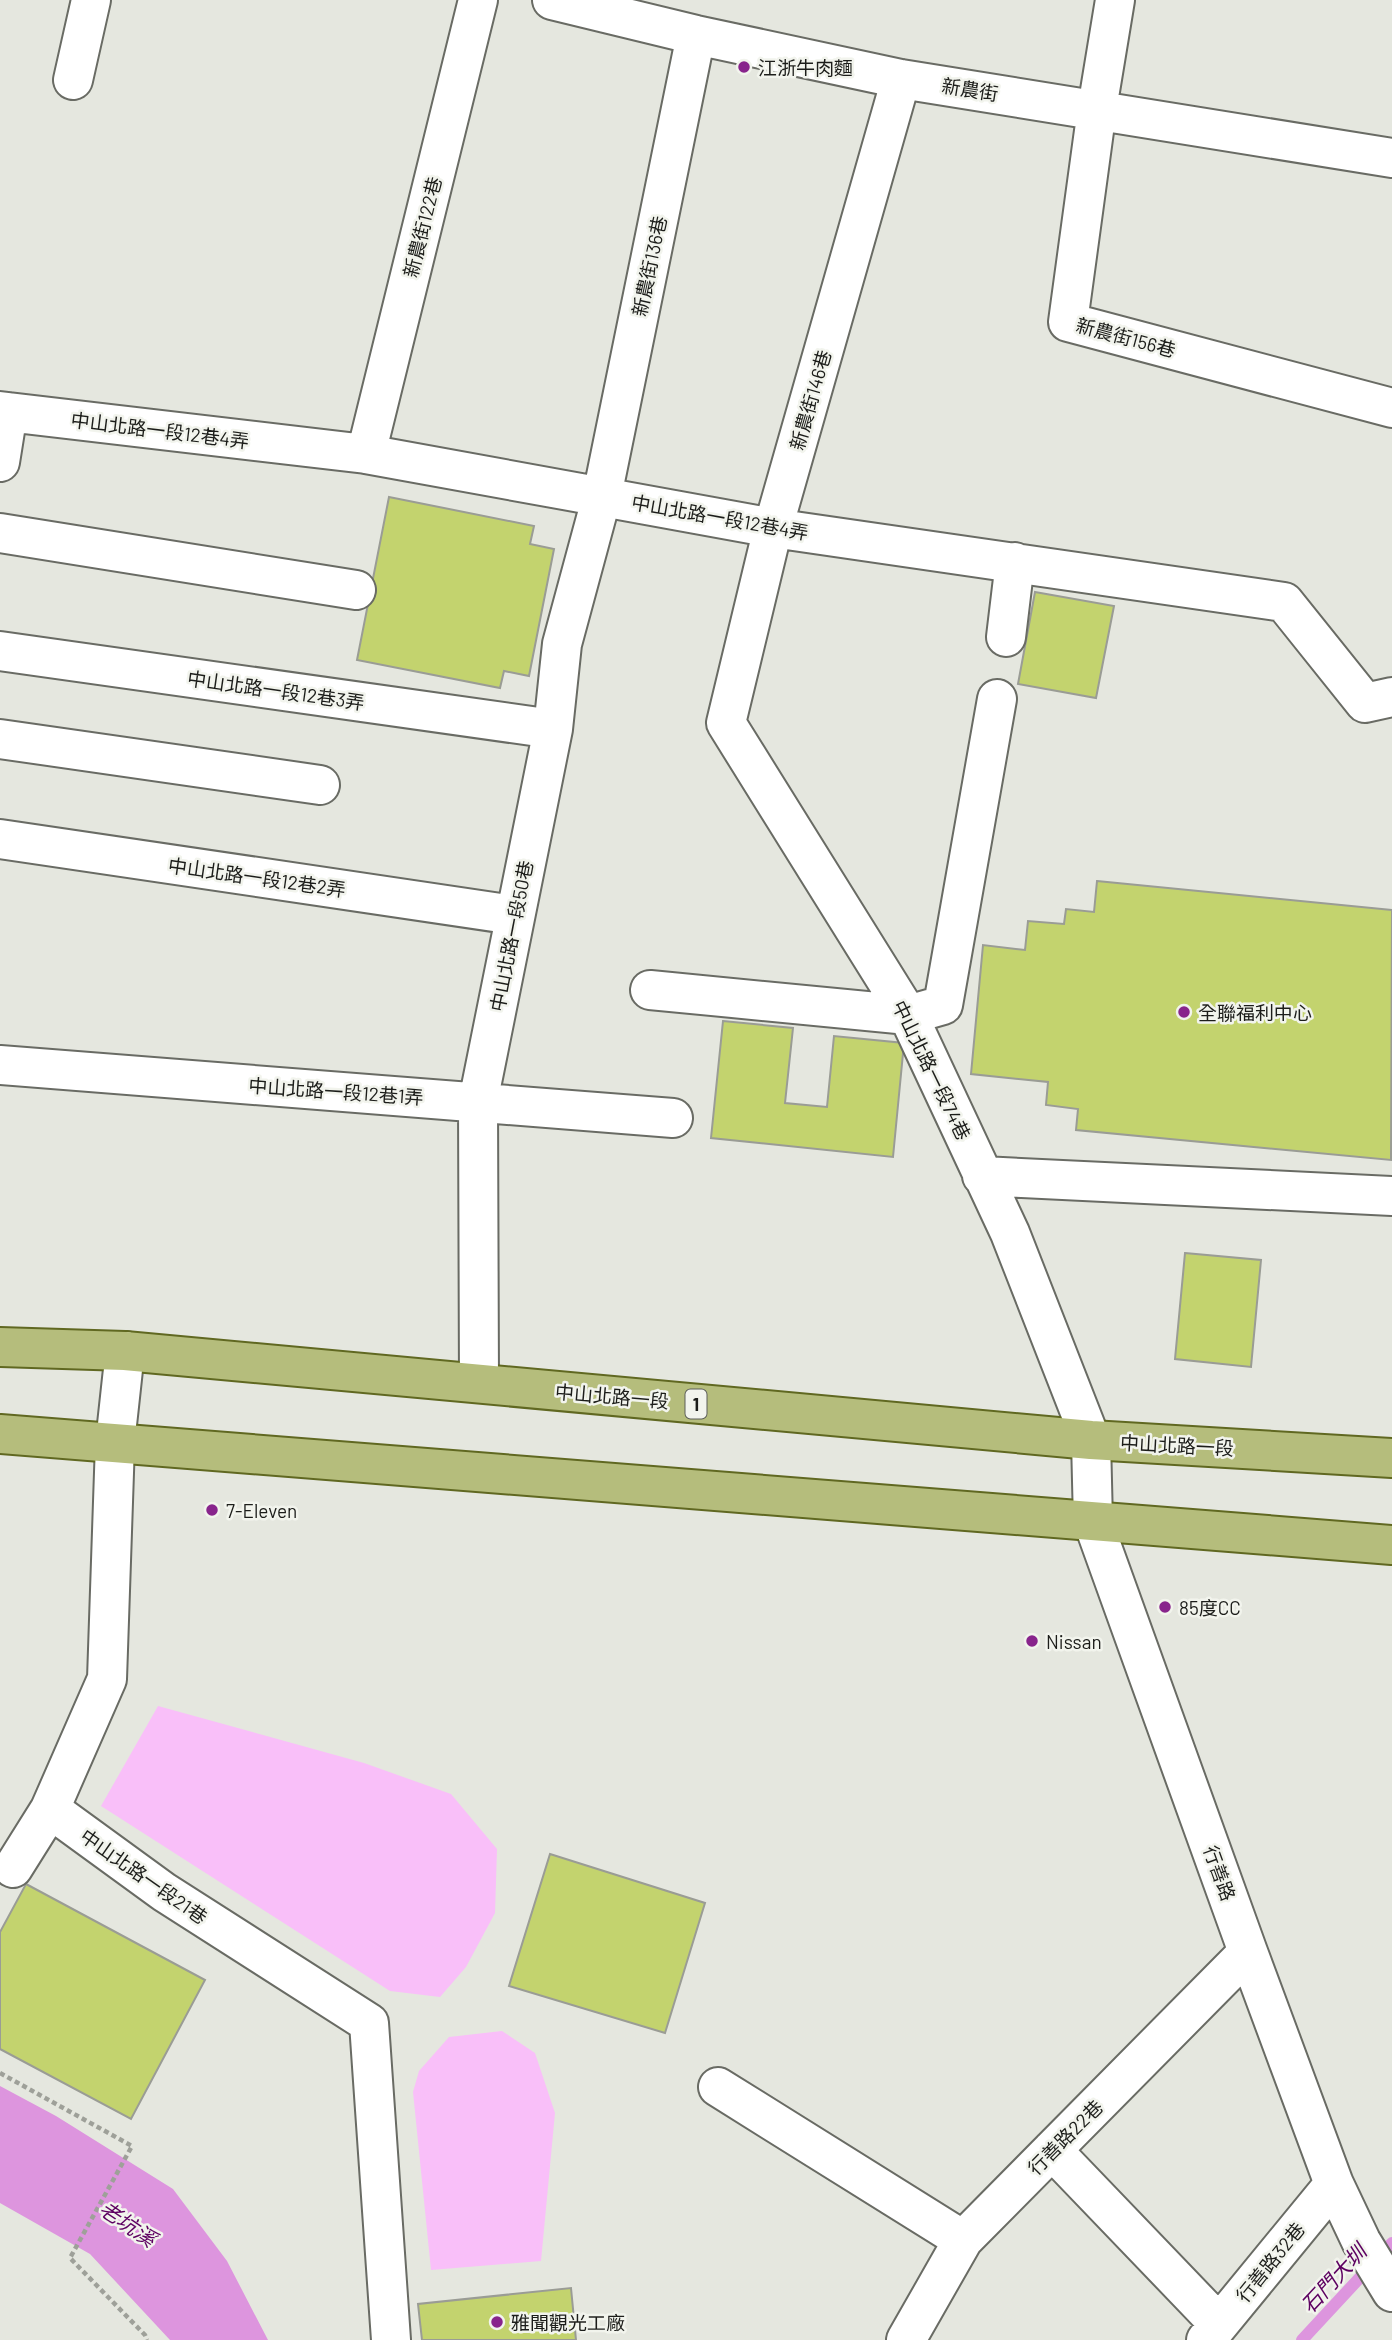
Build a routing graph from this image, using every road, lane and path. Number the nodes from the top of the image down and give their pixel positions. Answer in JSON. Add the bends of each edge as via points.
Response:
{"nodes":[{"id":1,"x":92,"y":0,"type":"edge"},
{"id":2,"x":478,"y":0,"type":"edge"},
{"id":3,"x":552,"y":0,"type":"edge"},
{"id":4,"x":1115,"y":0,"type":"edge"},
{"id":5,"x":696,"y":36,"type":"junction"},
{"id":6,"x":901,"y":79,"type":"junction"},
{"id":7,"x":73,"y":80,"type":"dead end"},
{"id":8,"x":1097,"y":109,"type":"junction"},
{"id":9,"x":1392,"y":158,"type":"edge"},
{"id":10,"x":1392,"y":408,"type":"edge"},
{"id":11,"x":4,"y":412,"type":"edge"},
{"id":12,"x":366,"y":454,"type":"junction"},
{"id":13,"x":0,"y":462,"type":"edge"},
{"id":14,"x":602,"y":496,"type":"junction"},
{"id":15,"x":773,"y":528,"type":"junction"},
{"id":16,"x":0,"y":533,"type":"edge"},
{"id":17,"x":1015,"y":562,"type":"junction"},
{"id":18,"x":356,"y":590,"type":"dead end"},
{"id":19,"x":1006,"y":637,"type":"dead end"},
{"id":20,"x":0,"y":651,"type":"edge"},
{"id":21,"x":1392,"y":697,"type":"edge"},
{"id":22,"x":998,"y":699,"type":"dead end"},
{"id":23,"x":726,"y":723,"type":"joint"},
{"id":24,"x":553,"y":729,"type":"junction"},
{"id":25,"x":0,"y":739,"type":"edge"},
{"id":26,"x":320,"y":785,"type":"dead end"},
{"id":27,"x":0,"y":839,"type":"edge"},
{"id":28,"x":514,"y":915,"type":"junction"},
{"id":29,"x":650,"y":990,"type":"dead end"},
{"id":30,"x":908,"y":1015,"type":"junction"},
{"id":31,"x":0,"y":1065,"type":"edge"},
{"id":32,"x":478,"y":1102,"type":"junction"},
{"id":33,"x":673,"y":1118,"type":"dead end"},
{"id":34,"x":982,"y":1176,"type":"junction"},
{"id":35,"x":1392,"y":1196,"type":"edge"},
{"id":36,"x":0,"y":1347,"type":"edge"},
{"id":37,"x":125,"y":1351,"type":"junction"},
{"id":38,"x":479,"y":1383,"type":"junction"},
{"id":39,"x":0,"y":1434,"type":"edge"},
{"id":40,"x":1091,"y":1440,"type":"junction"},
{"id":41,"x":115,"y":1443,"type":"junction"},
{"id":42,"x":1391,"y":1451,"type":"edge"},
{"id":43,"x":1093,"y":1522,"type":"junction"},
{"id":44,"x":1392,"y":1545,"type":"edge"},
{"id":45,"x":50,"y":1809,"type":"junction"},
{"id":46,"x":13,"y":1868,"type":"dead end"},
{"id":47,"x":1248,"y":1952,"type":"junction"},
{"id":48,"x":0,"y":2073,"type":"edge"},
{"id":49,"x":719,"y":2087,"type":"dead end"},
{"id":50,"x":1052,"y":2150,"type":"junction"},
{"id":51,"x":1334,"y":2183,"type":"junction"},
{"id":52,"x":962,"y":2240,"type":"junction"},
{"id":53,"x":1392,"y":2292,"type":"edge"},
{"id":54,"x":1212,"y":2332,"type":"edge"},
{"id":55,"x":148,"y":2340,"type":"edge"},
{"id":56,"x":391,"y":2340,"type":"edge"},
{"id":57,"x":906,"y":2340,"type":"edge"}],
"edges":[{"from":1,"to":7,"type":"street"},
{"from":2,"to":12,"type":"street","name":"新農街122巷"},
{"from":3,"to":5,"type":"street","name":"新農街"},
{"from":4,"to":8,"type":"street"},
{"from":5,"to":6,"type":"street","name":"新農街"},
{"from":5,"to":14,"type":"street","name":"新農街136巷"},
{"from":6,"to":8,"type":"street","name":"新農街"},
{"from":6,"to":15,"type":"street","name":"新農街146巷"},
{"from":8,"to":9,"type":"street","name":"新農街"},
{"from":8,"to":10,"type":"street","name":"新農街156巷","via":[[1068,323]]},
{"from":11,"to":12,"type":"street","name":"中山北路一段12巷4弄"},
{"from":11,"to":13,"type":"street"},
{"from":12,"to":14,"type":"street","name":"中山北路一段12巷4弄"},
{"from":14,"to":15,"type":"street","name":"中山北路一段12巷4弄"},
{"from":14,"to":24,"type":"street","name":"中山北路一段50巷","via":[[562,644]]},
{"from":15,"to":17,"type":"street","name":"中山北路一段12巷4弄"},
{"from":15,"to":23,"type":"street","name":"新農街146巷"},
{"from":16,"to":18,"type":"street"},
{"from":17,"to":19,"type":"street"},
{"from":17,"to":21,"type":"street","name":"中山北路一段12巷4弄","via":[[1284,602],[1365,703]]},
{"from":20,"to":24,"type":"street","name":"中山北路一段12巷3弄"},
{"from":22,"to":30,"type":"street","via":[[943,1005]]},
{"from":23,"to":30,"type":"street","name":"中山北路一段74巷"},
{"from":24,"to":28,"type":"street","name":"中山北路一段50巷"},
{"from":25,"to":26,"type":"street"},
{"from":27,"to":28,"type":"street","name":"中山北路一段12巷2弄"},
{"from":28,"to":32,"type":"street","name":"中山北路一段50巷"},
{"from":29,"to":30,"type":"street"},
{"from":30,"to":34,"type":"street","name":"中山北路一段74巷"},
{"from":31,"to":32,"type":"street","name":"中山北路一段12巷1弄"},
{"from":32,"to":33,"type":"street","name":"中山北路一段12巷1弄"},
{"from":32,"to":38,"type":"street","name":"中山北路一段50巷"},
{"from":34,"to":35,"type":"street"},
{"from":34,"to":40,"type":"street","name":"中山北路一段74巷","via":[[1010,1233]]},
{"from":36,"to":37,"type":"main road","name":"中山北路一段","number":"1"},
{"from":37,"to":38,"type":"main road","name":"中山北路一段","number":"1"},
{"from":37,"to":41,"type":"street"},
{"from":38,"to":40,"type":"main road","name":"中山北路一段","number":"1"},
{"from":39,"to":41,"type":"main road"},
{"from":40,"to":42,"type":"main road","name":"中山北路一段","number":"1"},
{"from":40,"to":43,"type":"street","name":"行善路"},
{"from":41,"to":43,"type":"main road"},
{"from":41,"to":45,"type":"street","via":[[107,1679]]},
{"from":43,"to":44,"type":"main road"},
{"from":43,"to":47,"type":"street","name":"行善路"},
{"from":45,"to":46,"type":"street"},
{"from":45,"to":56,"type":"street","name":"中山北路一段21巷","via":[[164,1892],[369,2023]]},
{"from":47,"to":50,"type":"street","name":"行善路22巷"},
{"from":47,"to":51,"type":"street","name":"行善路"},
{"from":48,"to":55,"type":"path","via":[[132,2146],[70,2258]]},
{"from":49,"to":52,"type":"street"},
{"from":50,"to":52,"type":"street","name":"行善路22巷"},
{"from":50,"to":54,"type":"street"},
{"from":51,"to":53,"type":"street","name":"行善路"},
{"from":51,"to":54,"type":"street","name":"行善路32巷"},
{"from":52,"to":57,"type":"street","name":"行善路22巷"}]}
